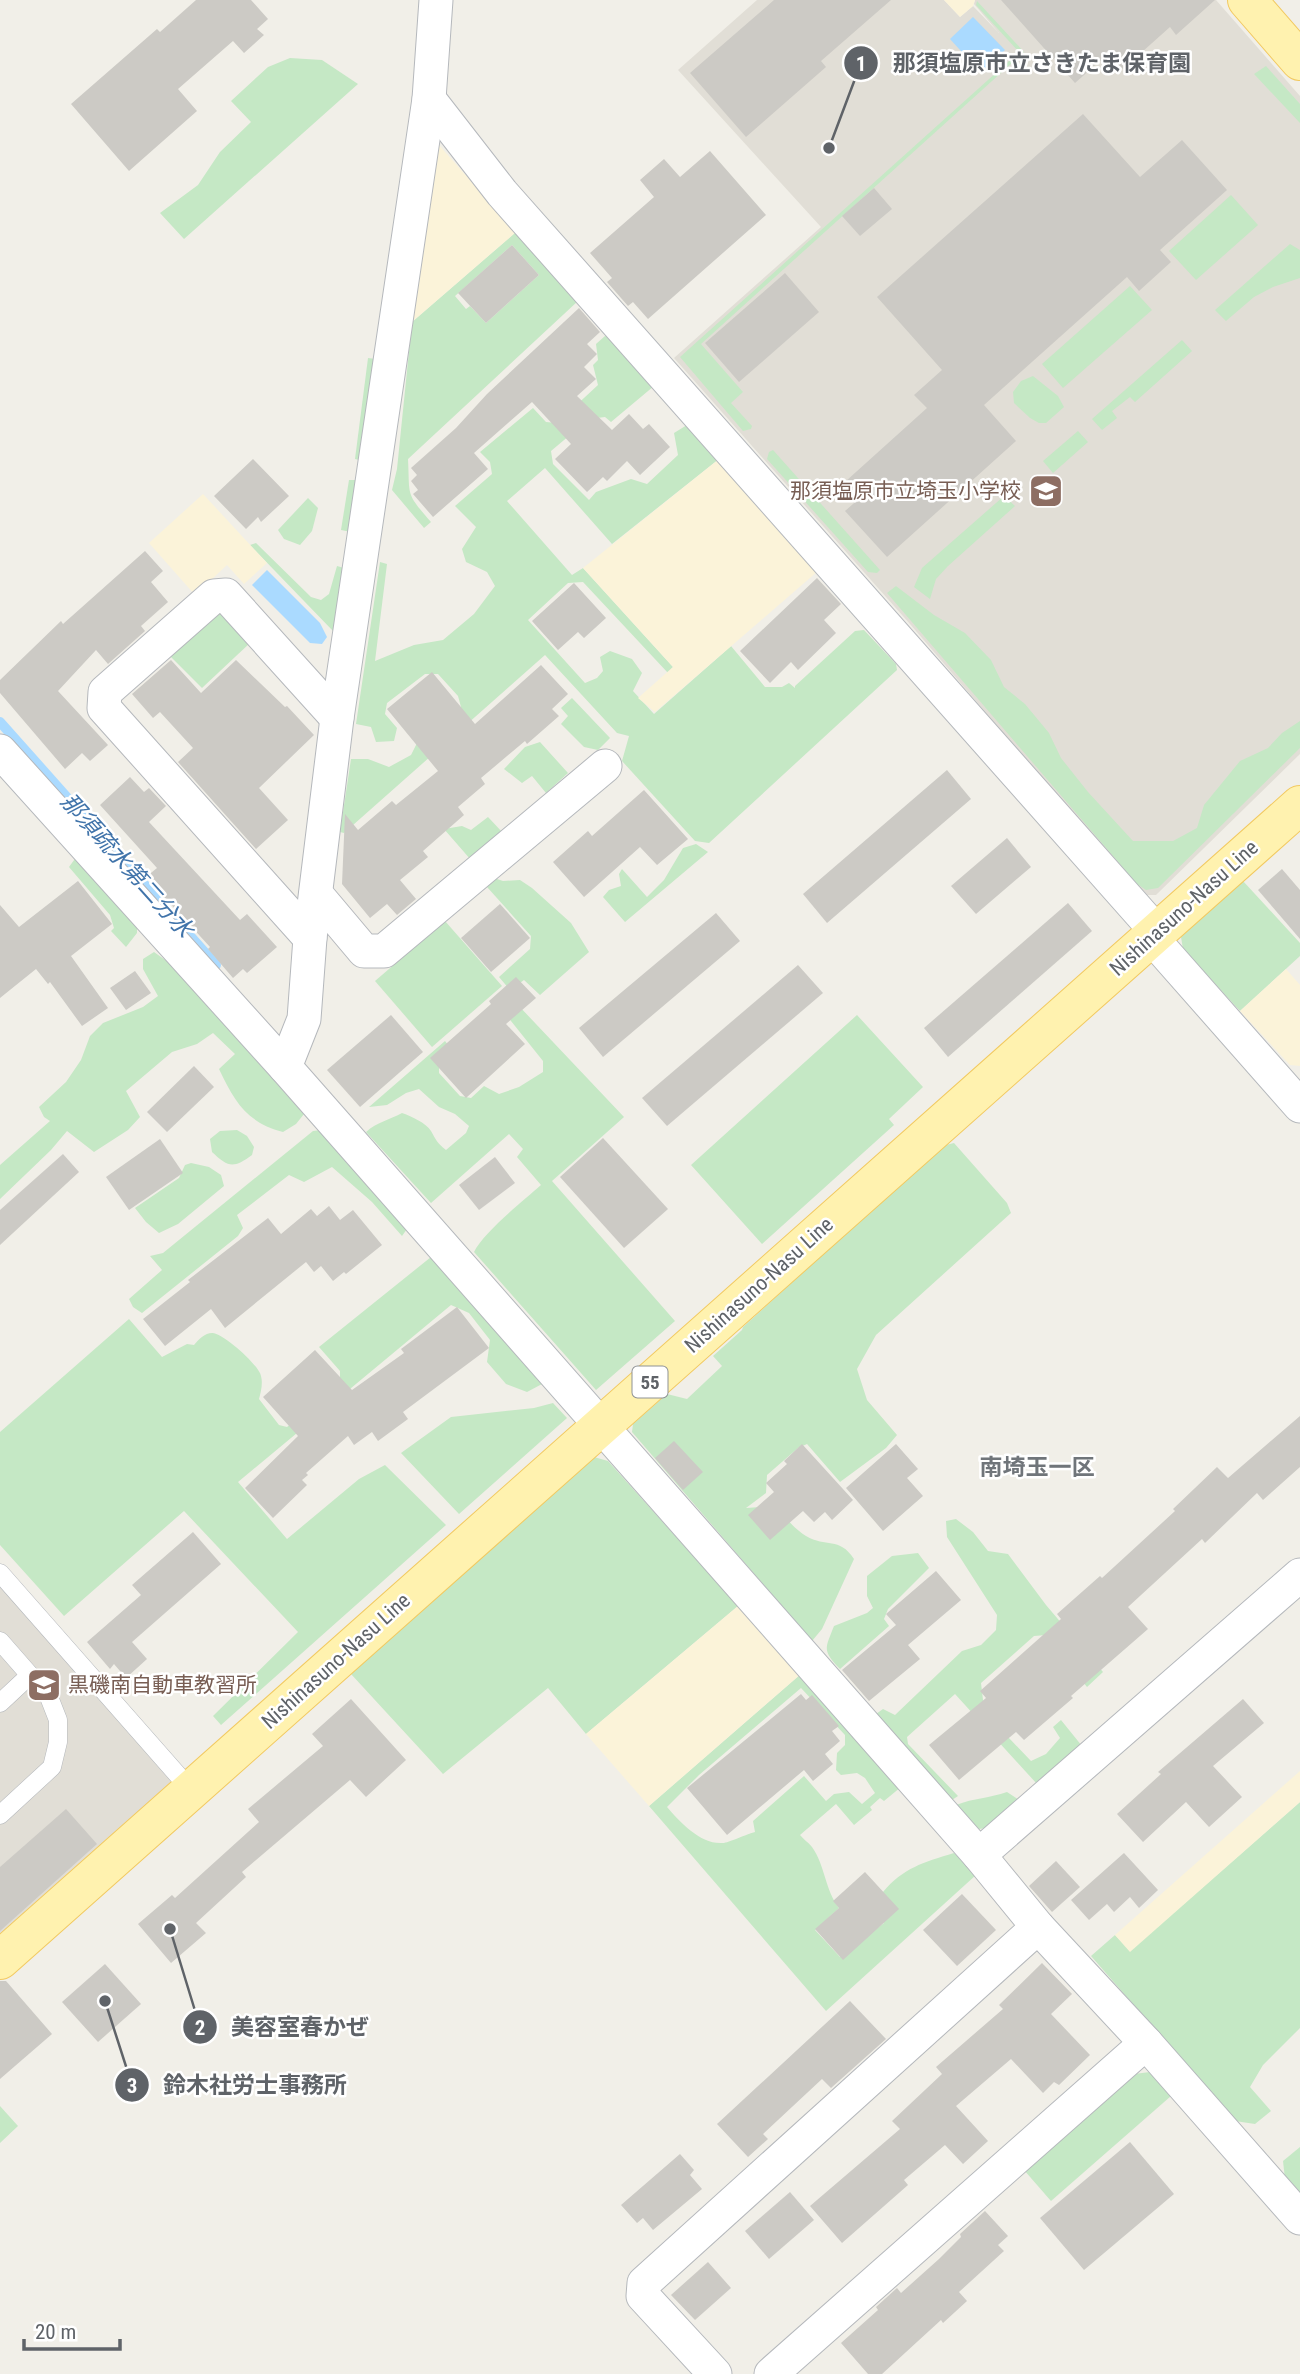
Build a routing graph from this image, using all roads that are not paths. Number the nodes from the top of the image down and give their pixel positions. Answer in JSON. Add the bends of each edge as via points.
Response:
{"nodes":[{"id":1,"x":436,"y":0,"type":"edge"},
{"id":2,"x":1247,"y":0,"type":"edge"},
{"id":3,"x":1300,"y":61,"type":"edge"},
{"id":4,"x":429,"y":99,"type":"junction"},
{"id":5,"x":337,"y":718,"type":"junction"},
{"id":6,"x":0,"y":751,"type":"edge"},
{"id":7,"x":605,"y":766,"type":"dead end"},
{"id":8,"x":1300,"y":805,"type":"edge"},
{"id":9,"x":316,"y":894,"type":"junction"},
{"id":10,"x":1154,"y":935,"type":"junction"},
{"id":11,"x":310,"y":938,"type":"junction"},
{"id":12,"x":285,"y":1067,"type":"junction"},
{"id":13,"x":1300,"y":1104,"type":"edge"},
{"id":14,"x":601,"y":1425,"type":"junction"},
{"id":15,"x":0,"y":1573,"type":"edge"},
{"id":16,"x":1300,"y":1575,"type":"edge"},
{"id":17,"x":0,"y":1641,"type":"edge"},
{"id":18,"x":30,"y":1675,"type":"junction"},
{"id":19,"x":0,"y":1703,"type":"edge"},
{"id":20,"x":191,"y":1790,"type":"junction"},
{"id":21,"x":3,"y":1805,"type":"edge"},
{"id":22,"x":979,"y":1855,"type":"junction"},
{"id":23,"x":1038,"y":1927,"type":"junction"},
{"id":24,"x":0,"y":1960,"type":"edge"},
{"id":25,"x":1146,"y":2043,"type":"junction"},
{"id":26,"x":1300,"y":2218,"type":"edge"},
{"id":27,"x":715,"y":2374,"type":"edge"},
{"id":28,"x":771,"y":2374,"type":"edge"}],
"edges":[{"from":1,"to":4,"type":"street"},
{"from":2,"to":3,"type":"main road"},
{"from":4,"to":5,"type":"street"},
{"from":4,"to":10,"type":"street","via":[[502,193]]},
{"from":5,"to":9,"type":"street"},
{"from":5,"to":11,"type":"street","via":[[226,595],[214,596],[105,692],[104,708]]},
{"from":6,"to":12,"type":"street"},
{"from":7,"to":9,"type":"street","via":[[384,951],[363,951]]},
{"from":8,"to":10,"type":"main road","name":"Nishinasuno-Nasu Line","number":"55"},
{"from":9,"to":11,"type":"street"},
{"from":10,"to":13,"type":"street"},
{"from":10,"to":14,"type":"main road","name":"Nishinasuno-Nasu Line","number":"55"},
{"from":11,"to":12,"type":"street","via":[[304,1019]]},
{"from":12,"to":14,"type":"street"},
{"from":14,"to":20,"type":"main road","name":"Nishinasuno-Nasu Line","number":"55"},
{"from":14,"to":22,"type":"street"},
{"from":15,"to":20,"type":"lane"},
{"from":16,"to":22,"type":"street"},
{"from":17,"to":18,"type":"lane"},
{"from":18,"to":19,"type":"lane"},
{"from":18,"to":21,"type":"lane","via":[[49,1697],[58,1720],[58,1742],[52,1767]]},
{"from":20,"to":24,"type":"main road","name":"Nishinasuno-Nasu Line","number":"55"},
{"from":22,"to":23,"type":"street"},
{"from":23,"to":25,"type":"street"},
{"from":23,"to":27,"type":"street","via":[[644,2283],[643,2296]]},
{"from":25,"to":26,"type":"street"},
{"from":25,"to":28,"type":"street"}]}
